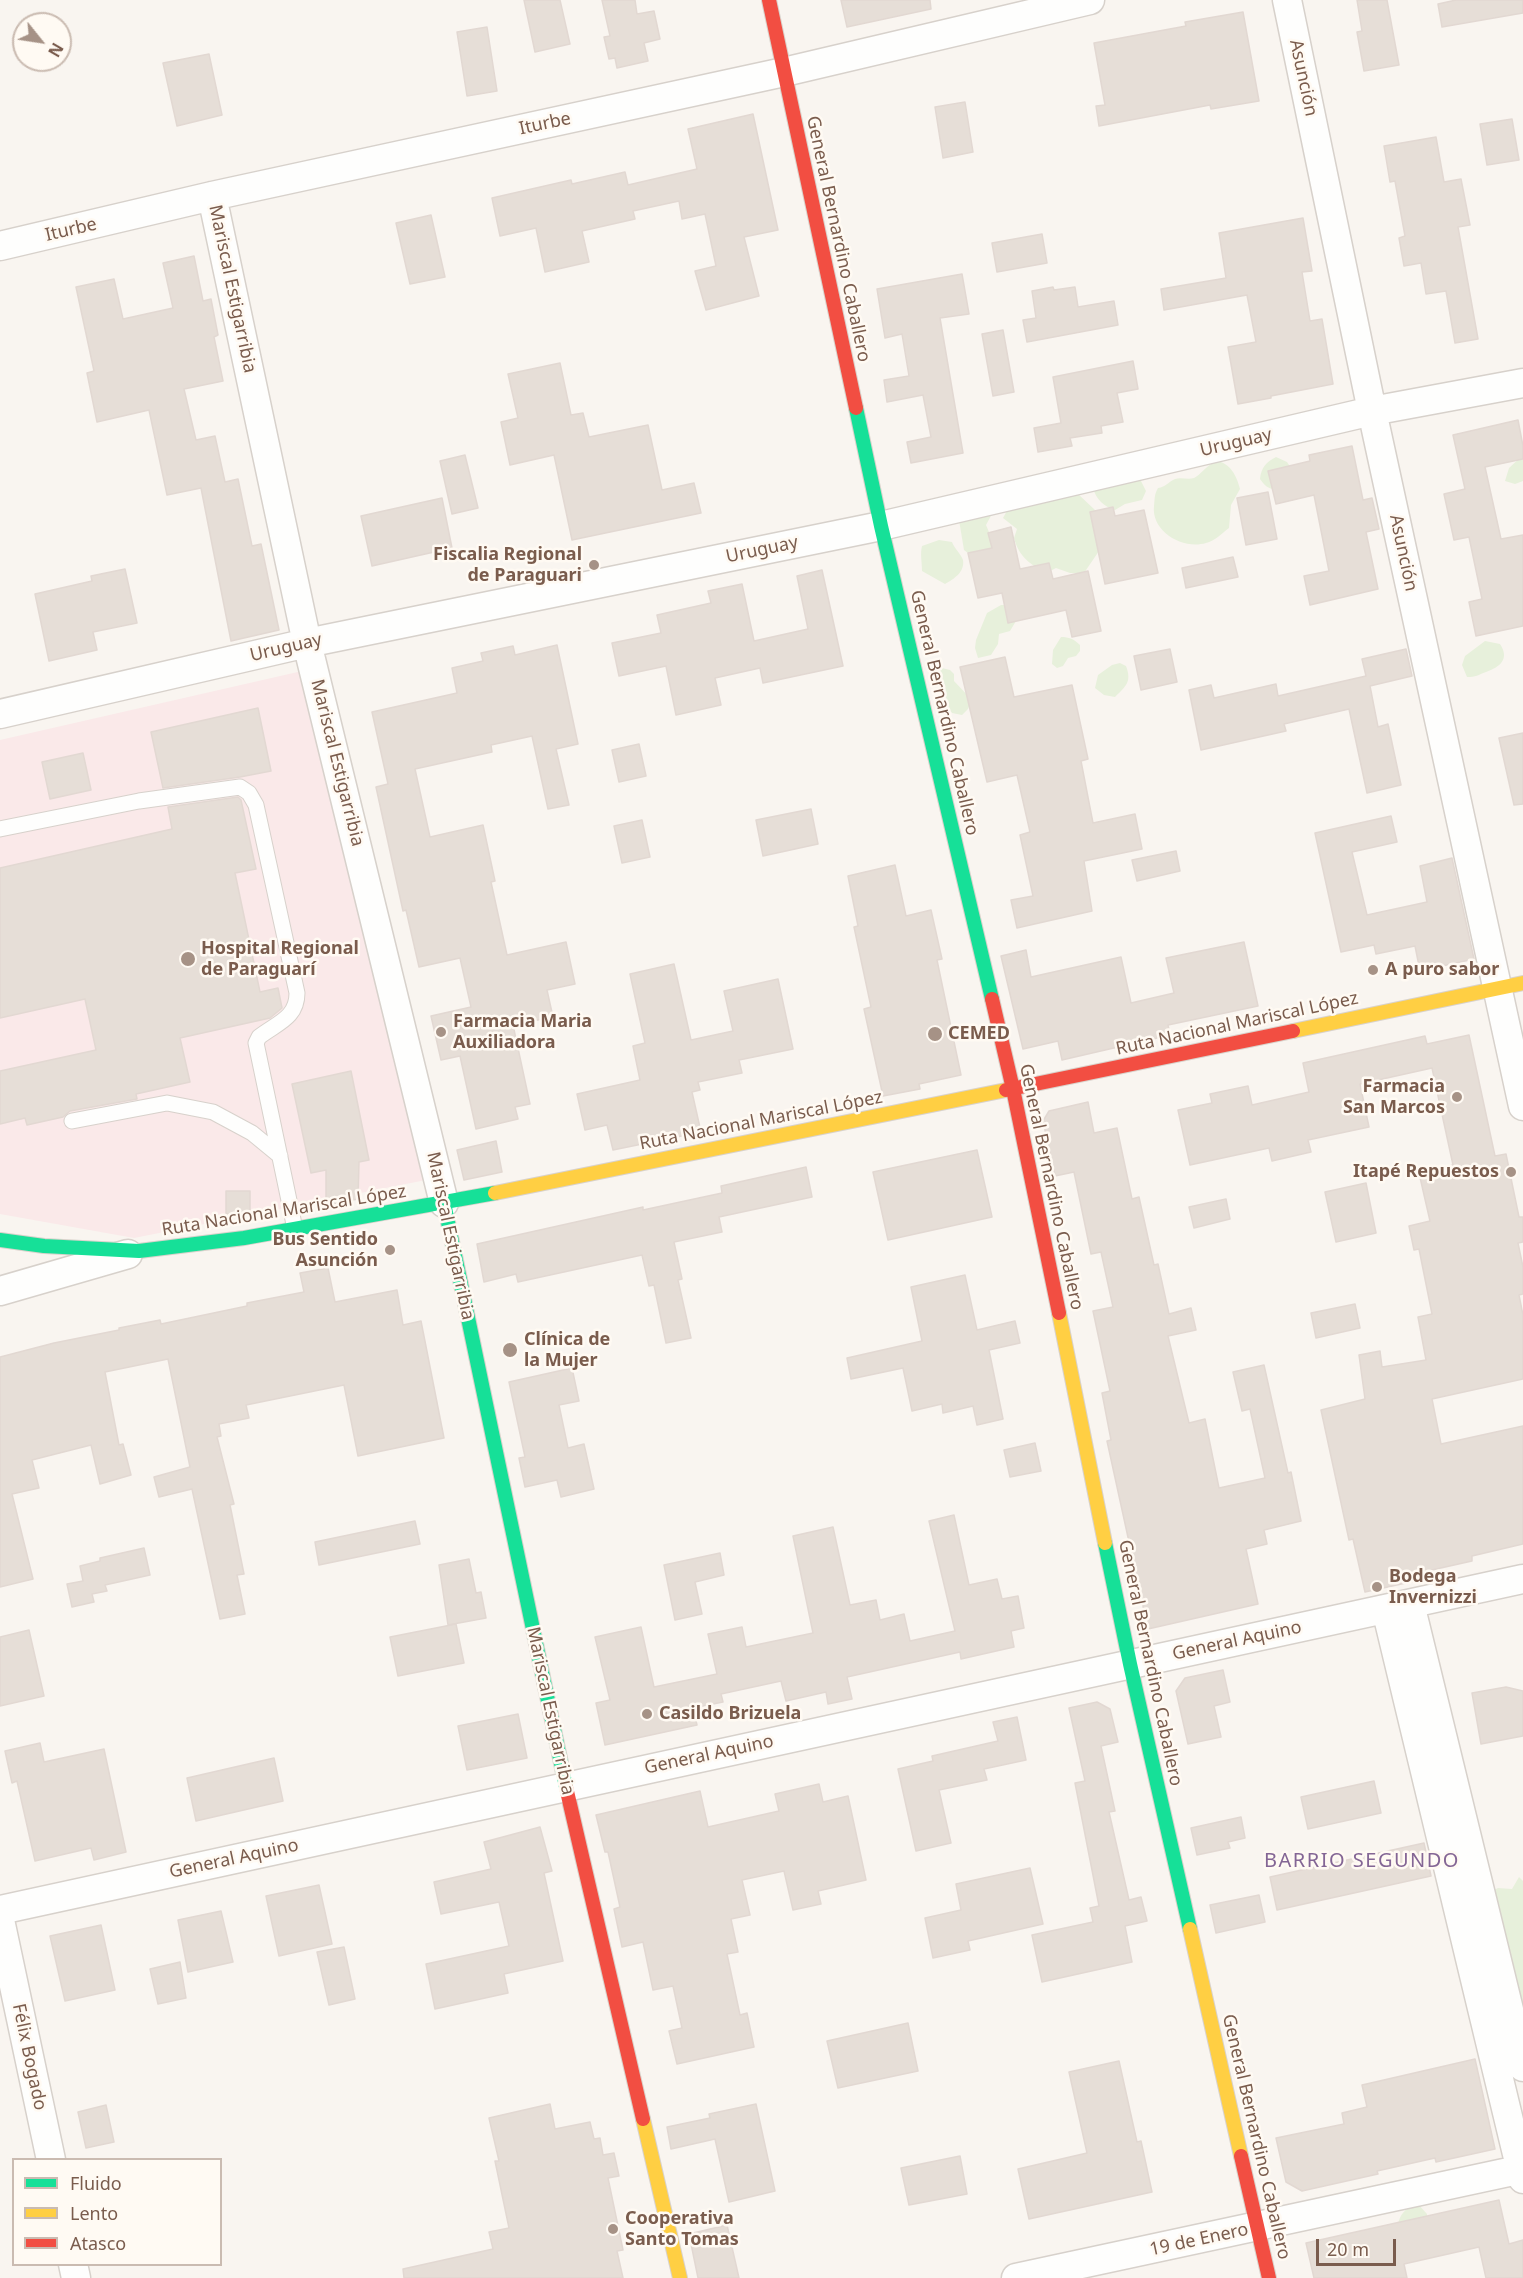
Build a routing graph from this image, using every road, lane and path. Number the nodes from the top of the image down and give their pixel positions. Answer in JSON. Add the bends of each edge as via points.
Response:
{"nodes":[{"id":1,"x":769,"y":0,"type":"edge"},
{"id":2,"x":1090,"y":0,"type":"edge"},
{"id":3,"x":1287,"y":0,"type":"edge"},
{"id":4,"x":784,"y":72,"type":"junction"},
{"id":5,"x":212,"y":196,"type":"junction"},
{"id":6,"x":0,"y":246,"type":"edge"},
{"id":7,"x":1523,"y":383,"type":"edge"},
{"id":8,"x":1372,"y":411,"type":"junction"},
{"id":9,"x":881,"y":526,"type":"junction"},
{"id":10,"x":307,"y":643,"type":"junction"},
{"id":11,"x":0,"y":714,"type":"edge"},
{"id":12,"x":0,"y":829,"type":"edge"},
{"id":13,"x":1510,"y":986,"type":"edge"},
{"id":14,"x":1013,"y":1089,"type":"junction"},
{"id":15,"x":1523,"y":1106,"type":"edge"},
{"id":16,"x":72,"y":1121,"type":"dead end"},
{"id":17,"x":280,"y":1156,"type":"junction"},
{"id":18,"x":444,"y":1203,"type":"junction"},
{"id":19,"x":295,"y":1229,"type":"junction"},
{"id":20,"x":0,"y":1240,"type":"edge"},
{"id":21,"x":139,"y":1251,"type":"junction"},
{"id":22,"x":0,"y":1291,"type":"edge"},
{"id":23,"x":1523,"y":1579,"type":"edge"},
{"id":24,"x":1398,"y":1606,"type":"junction"},
{"id":25,"x":1130,"y":1664,"type":"junction"},
{"id":26,"x":566,"y":1786,"type":"junction"},
{"id":27,"x":0,"y":1910,"type":"edge"},
{"id":28,"x":0,"y":1920,"type":"edge"},
{"id":29,"x":1523,"y":2067,"type":"edge"},
{"id":30,"x":51,"y":2158,"type":"edge"},
{"id":31,"x":1522,"y":2173,"type":"edge"},
{"id":32,"x":1258,"y":2227,"type":"junction"},
{"id":33,"x":680,"y":2278,"type":"edge"},
{"id":34,"x":1016,"y":2278,"type":"edge"},
{"id":35,"x":1269,"y":2278,"type":"edge"}],
"edges":[{"from":1,"to":4,"type":"main road","name":"General Bernardino Caballero"},
{"from":2,"to":4,"type":"street","name":"Iturbe"},
{"from":3,"to":8,"type":"street","name":"Asunción"},
{"from":4,"to":5,"type":"street","name":"Iturbe"},
{"from":4,"to":9,"type":"main road","name":"General Bernardino Caballero"},
{"from":5,"to":6,"type":"street","name":"Iturbe"},
{"from":5,"to":10,"type":"street","name":"Mariscal Estigarribia"},
{"from":7,"to":8,"type":"street","name":"Uruguay"},
{"from":8,"to":9,"type":"street","name":"Uruguay"},
{"from":8,"to":13,"type":"street","name":"Asunción"},
{"from":9,"to":10,"type":"street","name":"Uruguay"},
{"from":9,"to":14,"type":"main road","name":"General Bernardino Caballero"},
{"from":10,"to":11,"type":"street","name":"Uruguay"},
{"from":10,"to":18,"type":"street","name":"Mariscal Estigarribia"},
{"from":12,"to":17,"type":"lane","via":[[139,801],[240,787],[249,794],[256,805],[297,993],[293,1012],[256,1043]]},
{"from":13,"to":14,"type":"main road","name":"Ruta Nacional Mariscal López"},
{"from":13,"to":15,"type":"street","name":"Asunción"},
{"from":14,"to":18,"type":"main road","name":"Ruta Nacional Mariscal López"},
{"from":14,"to":25,"type":"main road","name":"General Bernardino Caballero"},
{"from":16,"to":17,"type":"lane","via":[[167,1103],[213,1112],[252,1133]]},
{"from":17,"to":19,"type":"lane"},
{"from":18,"to":19,"type":"main road","name":"Ruta Nacional Mariscal López"},
{"from":18,"to":26,"type":"main road","name":"Mariscal Estigarribia"},
{"from":19,"to":21,"type":"main road","name":"Ruta Nacional Mariscal López"},
{"from":20,"to":21,"type":"main road","name":"Ruta Nacional Mariscal López"},
{"from":21,"to":22,"type":"street"},
{"from":23,"to":24,"type":"street","name":"General Aquino"},
{"from":24,"to":25,"type":"street","name":"General Aquino"},
{"from":24,"to":29,"type":"street"},
{"from":24,"to":31,"type":"street"},
{"from":25,"to":26,"type":"street","name":"General Aquino"},
{"from":25,"to":32,"type":"main road","name":"General Bernardino Caballero"},
{"from":26,"to":27,"type":"street","name":"General Aquino"},
{"from":26,"to":33,"type":"main road","name":"Mariscal Estigarribia"},
{"from":28,"to":30,"type":"street","name":"Félix Bogado"},
{"from":31,"to":32,"type":"street","name":"19 de Enero"},
{"from":32,"to":34,"type":"street","name":"19 de Enero"},
{"from":32,"to":35,"type":"main road","name":"General Bernardino Caballero"}]}
